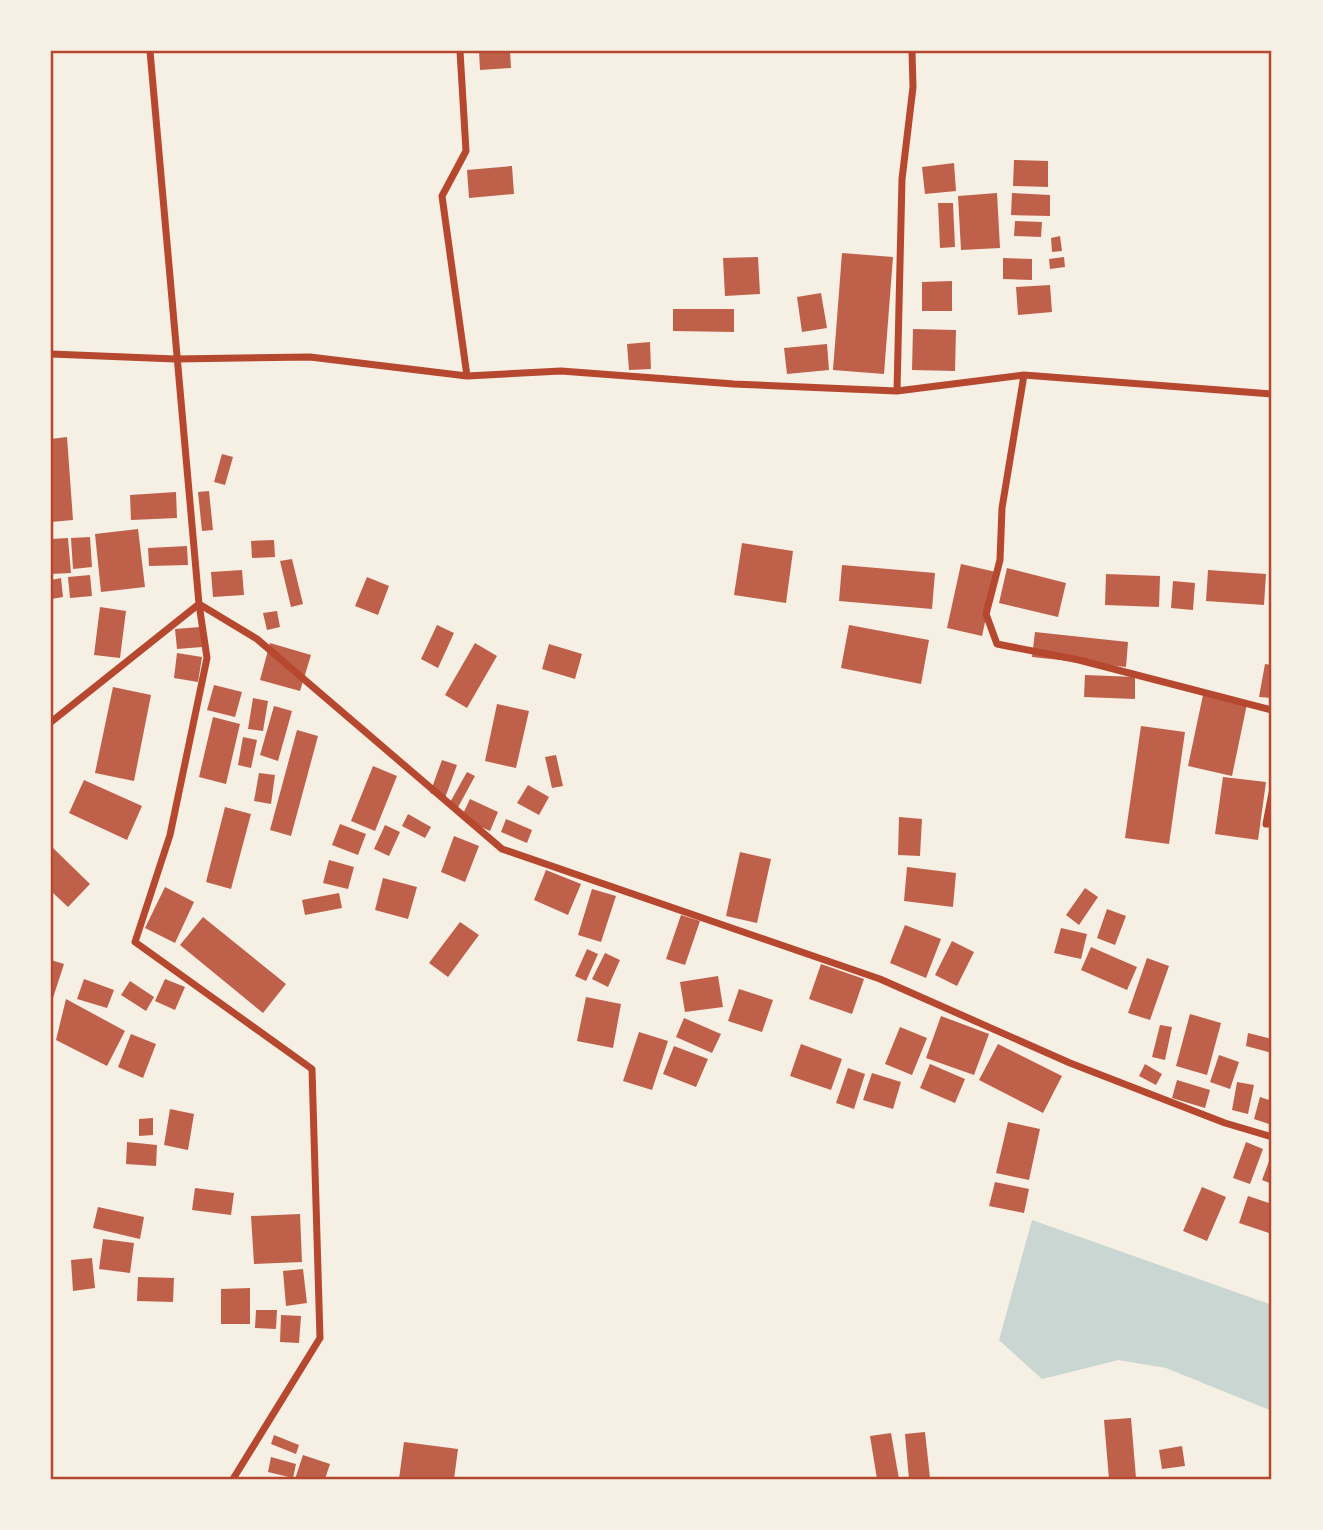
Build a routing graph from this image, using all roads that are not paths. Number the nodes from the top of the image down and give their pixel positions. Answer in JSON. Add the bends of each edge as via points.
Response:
{"nodes":[{"id":1,"x":150,"y":51,"type":"edge"},
{"id":2,"x":460,"y":51,"type":"edge"},
{"id":3,"x":912,"y":51,"type":"edge"},
{"id":4,"x":51,"y":354,"type":"edge"},
{"id":5,"x":175,"y":359,"type":"junction"},
{"id":6,"x":1024,"y":375,"type":"junction"},
{"id":7,"x":467,"y":376,"type":"junction"},
{"id":8,"x":897,"y":391,"type":"junction"},
{"id":9,"x":1272,"y":394,"type":"edge"},
{"id":10,"x":199,"y":604,"type":"junction"},
{"id":11,"x":1272,"y":710,"type":"edge"},
{"id":12,"x":51,"y":722,"type":"edge"},
{"id":13,"x":1272,"y":793,"type":"edge"},
{"id":14,"x":1272,"y":824,"type":"edge"},
{"id":15,"x":1272,"y":1137,"type":"edge"},
{"id":16,"x":233,"y":1479,"type":"edge"}],
"edges":[{"from":1,"to":5,"type":"street"},
{"from":2,"to":7,"type":"street","via":[[466,151],[442,197]]},
{"from":3,"to":8,"type":"street","via":[[913,87],[902,179]]},
{"from":4,"to":5,"type":"street"},
{"from":5,"to":7,"type":"street","via":[[310,356]]},
{"from":5,"to":10,"type":"street"},
{"from":6,"to":8,"type":"street"},
{"from":6,"to":9,"type":"street"},
{"from":6,"to":11,"type":"street","via":[[1003,508],[1000,561],[986,614],[998,644]]},
{"from":7,"to":8,"type":"street","via":[[561,371]]},
{"from":10,"to":12,"type":"street"},
{"from":10,"to":15,"type":"street","via":[[257,639],[502,849],[880,979],[1070,1063]]},
{"from":10,"to":16,"type":"street","via":[[207,658],[170,835],[135,942],[312,1069],[320,1338]]},
{"from":13,"to":14,"type":"street","via":[[1266,824]]}]}
